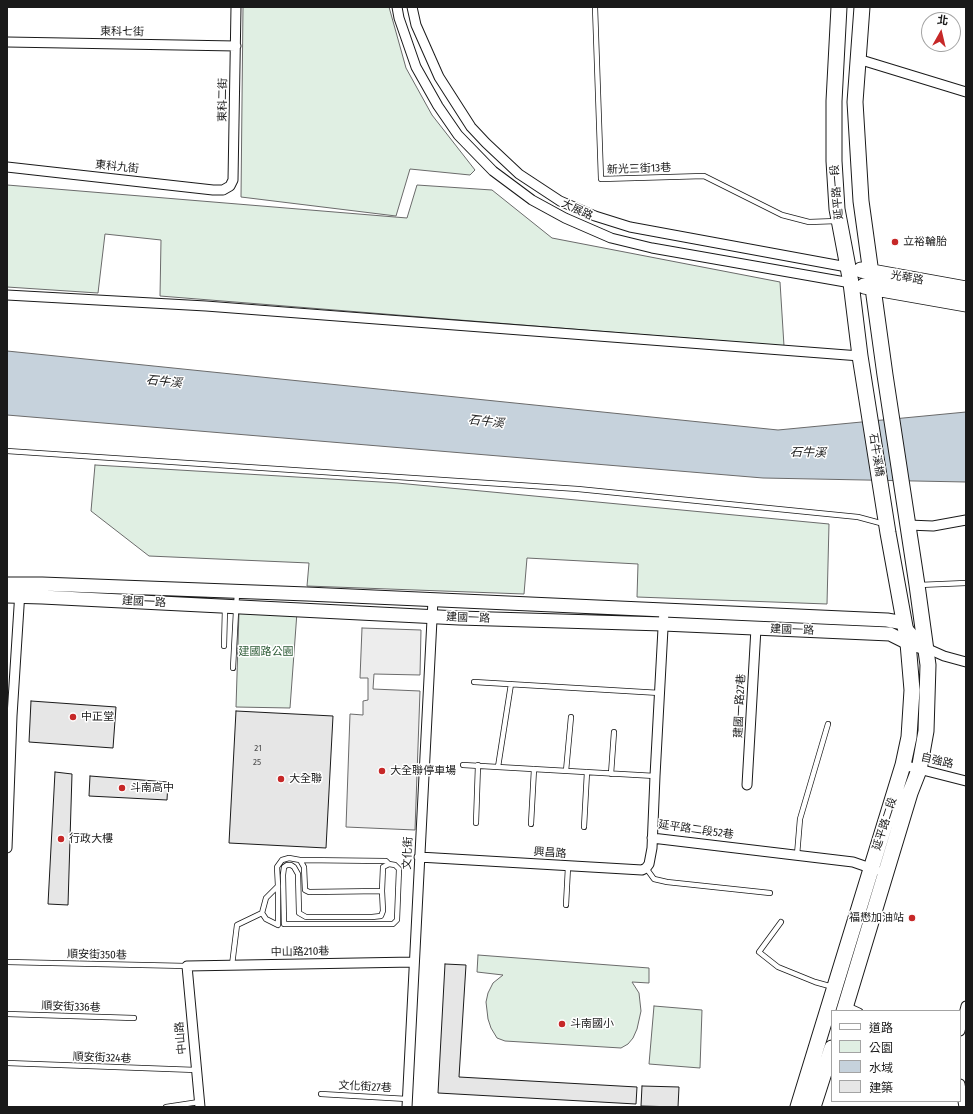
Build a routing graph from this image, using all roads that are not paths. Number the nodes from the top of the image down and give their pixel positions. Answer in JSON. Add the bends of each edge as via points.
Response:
{"nodes":[{"id":1,"x":236,"y":7,"type":"edge"},
{"id":2,"x":397,"y":7,"type":"edge"},
{"id":3,"x":412,"y":7,"type":"edge"},
{"id":4,"x":596,"y":7,"type":"edge"},
{"id":5,"x":839,"y":7,"type":"edge"},
{"id":6,"x":862,"y":7,"type":"edge"},
{"id":7,"x":7,"y":42,"type":"edge"},
{"id":8,"x":236,"y":46,"type":"junction"},
{"id":9,"x":858,"y":59,"type":"junction"},
{"id":10,"x":966,"y":92,"type":"edge"},
{"id":11,"x":7,"y":167,"type":"edge"},
{"id":12,"x":224,"y":190,"type":"joint"},
{"id":13,"x":839,"y":221,"type":"junction"},
{"id":14,"x":847,"y":268,"type":"junction"},
{"id":15,"x":870,"y":271,"type":"junction"},
{"id":16,"x":851,"y":283,"type":"junction"},
{"id":17,"x":872,"y":288,"type":"junction"},
{"id":18,"x":966,"y":288,"type":"edge"},
{"id":19,"x":7,"y":295,"type":"edge"},
{"id":20,"x":966,"y":304,"type":"edge"},
{"id":21,"x":860,"y":356,"type":"junction"},
{"id":22,"x":885,"y":375,"type":"joint"},
{"id":23,"x":863,"y":376,"type":"joint"},
{"id":24,"x":7,"y":451,"type":"edge"},
{"id":25,"x":966,"y":520,"type":"edge"},
{"id":26,"x":909,"y":528,"type":"junction"},
{"id":27,"x":888,"y":529,"type":"junction"},
{"id":28,"x":966,"y":583,"type":"edge"},
{"id":29,"x":918,"y":585,"type":"junction"},
{"id":30,"x":13,"y":590,"type":"edge"},
{"id":31,"x":236,"y":591,"type":"junction"},
{"id":32,"x":433,"y":600,"type":"junction"},
{"id":33,"x":231,"y":607,"type":"junction"},
{"id":34,"x":664,"y":610,"type":"junction"},
{"id":35,"x":432,"y":617,"type":"junction"},
{"id":36,"x":904,"y":623,"type":"junction"},
{"id":37,"x":663,"y":624,"type":"junction"},
{"id":38,"x":756,"y":628,"type":"junction"},
{"id":39,"x":908,"y":643,"type":"junction"},
{"id":40,"x":224,"y":646,"type":"dead end"},
{"id":41,"x":926,"y":648,"type":"junction"},
{"id":42,"x":966,"y":662,"type":"edge"},
{"id":43,"x":233,"y":668,"type":"dead end"},
{"id":44,"x":474,"y":682,"type":"dead end"},
{"id":45,"x":512,"y":684,"type":"junction"},
{"id":46,"x":660,"y":693,"type":"junction"},
{"id":47,"x":571,"y":717,"type":"dead end"},
{"id":48,"x":828,"y":724,"type":"dead end"},
{"id":49,"x":614,"y":732,"type":"dead end"},
{"id":50,"x":463,"y":765,"type":"dead end"},
{"id":51,"x":903,"y":765,"type":"junction"},
{"id":52,"x":478,"y":766,"type":"junction"},
{"id":53,"x":498,"y":767,"type":"junction"},
{"id":54,"x":534,"y":769,"type":"junction"},
{"id":55,"x":919,"y":770,"type":"junction"},
{"id":56,"x":566,"y":771,"type":"junction"},
{"id":57,"x":587,"y":772,"type":"junction"},
{"id":58,"x":611,"y":774,"type":"junction"},
{"id":59,"x":655,"y":776,"type":"junction"},
{"id":60,"x":966,"y":781,"type":"edge"},
{"id":61,"x":747,"y":785,"type":"dead end"},
{"id":62,"x":476,"y":823,"type":"dead end"},
{"id":63,"x":531,"y":824,"type":"dead end"},
{"id":64,"x":584,"y":827,"type":"dead end"},
{"id":65,"x":652,"y":838,"type":"junction"},
{"id":66,"x":7,"y":848,"type":"edge"},
{"id":67,"x":797,"y":855,"type":"junction"},
{"id":68,"x":420,"y":857,"type":"junction"},
{"id":69,"x":300,"y":860,"type":"junction"},
{"id":70,"x":389,"y":864,"type":"junction"},
{"id":71,"x":568,"y":867,"type":"junction"},
{"id":72,"x":646,"y":868,"type":"junction"},
{"id":73,"x":871,"y":868,"type":"junction"},
{"id":74,"x":885,"y":873,"type":"junction"},
{"id":75,"x":278,"y":886,"type":"junction"},
{"id":76,"x":382,"y":890,"type":"junction"},
{"id":77,"x":770,"y":893,"type":"dead end"},
{"id":78,"x":566,"y":905,"type":"dead end"},
{"id":79,"x":262,"y":913,"type":"junction"},
{"id":80,"x":781,"y":922,"type":"dead end"},
{"id":81,"x":7,"y":962,"type":"edge"},
{"id":82,"x":414,"y":962,"type":"junction"},
{"id":83,"x":232,"y":965,"type":"junction"},
{"id":84,"x":186,"y":966,"type":"junction"},
{"id":85,"x":835,"y":987,"type":"junction"},
{"id":86,"x":966,"y":1006,"type":"edge"},
{"id":87,"x":845,"y":1008,"type":"edge"},
{"id":88,"x":855,"y":1010,"type":"edge"},
{"id":89,"x":7,"y":1014,"type":"edge"},
{"id":90,"x":134,"y":1018,"type":"dead end"},
{"id":91,"x":961,"y":1027,"type":"edge"},
{"id":92,"x":831,"y":1050,"type":"edge"},
{"id":93,"x":7,"y":1063,"type":"edge"},
{"id":94,"x":196,"y":1070,"type":"junction"},
{"id":95,"x":814,"y":1080,"type":"junction"},
{"id":96,"x":961,"y":1090,"type":"edge"},
{"id":97,"x":321,"y":1094,"type":"dead end"},
{"id":98,"x":407,"y":1103,"type":"edge"},
{"id":99,"x":200,"y":1105,"type":"edge"},
{"id":100,"x":166,"y":1107,"type":"edge"},
{"id":101,"x":798,"y":1107,"type":"edge"},
{"id":102,"x":813,"y":1107,"type":"edge"},
{"id":103,"x":964,"y":1107,"type":"edge"}],
"edges":[{"from":1,"to":8,"type":"street","name":"東科二街"},
{"from":2,"to":16,"type":"street","name":"大展路","via":[[416,67],[438,106],[458,134],[493,171],[532,200],[611,238],[652,248]]},
{"from":3,"to":14,"type":"street","name":"大展路","via":[[416,25],[439,77],[471,127],[519,174],[560,201],[630,227]]},
{"from":4,"to":13,"type":"lane","name":"新光三街13巷","via":[[601,179],[704,176],[782,214],[809,222]]},
{"from":5,"to":13,"type":"main road","name":"延平路一段","via":[[834,102],[834,161]]},
{"from":6,"to":9,"type":"main road","name":"延平路一段"},
{"from":7,"to":8,"type":"street","name":"東科七街"},
{"from":8,"to":12,"type":"street","name":"東科二街","via":[[233,180]]},
{"from":9,"to":10,"type":"street"},
{"from":9,"to":15,"type":"main road","name":"延平路一段","via":[[855,110],[861,201]]},
{"from":11,"to":12,"type":"street","name":"東科九街"},
{"from":13,"to":14,"type":"main road","name":"延平路一段"},
{"from":14,"to":15,"type":"main road","name":"光華路"},
{"from":14,"to":16,"type":"main road","name":"延平路一段"},
{"from":15,"to":17,"type":"main road","name":"延平路一段"},
{"from":15,"to":18,"type":"main road","name":"光華路"},
{"from":16,"to":17,"type":"main road","name":"光華路"},
{"from":16,"to":21,"type":"main road","name":"延平路一段"},
{"from":17,"to":20,"type":"main road","name":"光華路"},
{"from":17,"to":22,"type":"main road","name":"延平路一段"},
{"from":19,"to":21,"type":"street","via":[[206,306]]},
{"from":21,"to":23,"type":"main road","name":"延平路一段"},
{"from":22,"to":26,"type":"main road","name":"石牛溪橋"},
{"from":23,"to":27,"type":"main road","name":"石牛溪橋"},
{"from":24,"to":27,"type":"lane","via":[[578,489],[858,517]]},
{"from":25,"to":26,"type":"street"},
{"from":26,"to":29,"type":"main road","name":"延平路二段"},
{"from":27,"to":36,"type":"main road","name":"延平路二段"},
{"from":28,"to":29,"type":"lane"},
{"from":29,"to":41,"type":"main road","name":"延平路二段"},
{"from":30,"to":31,"type":"street","name":"建國一路"},
{"from":30,"to":33,"type":"street","name":"建國一路"},
{"from":30,"to":66,"type":"street","via":[[12,724]]},
{"from":31,"to":32,"type":"street","name":"建國一路"},
{"from":31,"to":33,"type":"lane"},
{"from":32,"to":34,"type":"street","name":"建國一路"},
{"from":32,"to":35,"type":"street","name":"文化街"},
{"from":33,"to":35,"type":"street","name":"建國一路"},
{"from":33,"to":40,"type":"lane"},
{"from":33,"to":43,"type":"lane"},
{"from":34,"to":36,"type":"street","name":"建國一路","via":[[887,620]]},
{"from":34,"to":37,"type":"street","name":"延平路二段52巷"},
{"from":35,"to":37,"type":"street","name":"建國一路"},
{"from":35,"to":68,"type":"street","name":"文化街"},
{"from":36,"to":39,"type":"main road","name":"延平路二段"},
{"from":36,"to":41,"type":"street"},
{"from":37,"to":38,"type":"street","name":"建國一路"},
{"from":37,"to":46,"type":"street","name":"延平路二段52巷"},
{"from":38,"to":39,"type":"street","name":"建國一路","via":[[890,634]]},
{"from":38,"to":61,"type":"street","name":"建國一路27巷"},
{"from":39,"to":41,"type":"street","name":"建國一路"},
{"from":39,"to":51,"type":"main road","name":"延平路二段","via":[[912,690],[909,737]]},
{"from":41,"to":42,"type":"street"},
{"from":41,"to":55,"type":"main road","name":"延平路二段","via":[[926,731]]},
{"from":44,"to":45,"type":"lane"},
{"from":45,"to":46,"type":"lane"},
{"from":45,"to":53,"type":"lane"},
{"from":46,"to":59,"type":"street","name":"延平路二段52巷"},
{"from":47,"to":56,"type":"lane"},
{"from":48,"to":67,"type":"lane","via":[[800,819]]},
{"from":49,"to":58,"type":"lane"},
{"from":50,"to":52,"type":"lane"},
{"from":51,"to":55,"type":"street","name":"自強路"},
{"from":51,"to":73,"type":"main road","name":"延平路二段"},
{"from":52,"to":53,"type":"lane"},
{"from":52,"to":62,"type":"lane"},
{"from":53,"to":54,"type":"lane"},
{"from":54,"to":56,"type":"lane"},
{"from":54,"to":63,"type":"lane"},
{"from":55,"to":60,"type":"street","name":"自強路"},
{"from":55,"to":74,"type":"main road","name":"延平路二段"},
{"from":56,"to":57,"type":"lane"},
{"from":57,"to":58,"type":"lane"},
{"from":57,"to":64,"type":"lane"},
{"from":58,"to":59,"type":"lane"},
{"from":59,"to":65,"type":"street","name":"延平路二段52巷"},
{"from":65,"to":67,"type":"street","name":"延平路二段52巷"},
{"from":65,"to":72,"type":"street","via":[[649,864]]},
{"from":67,"to":73,"type":"street","name":"延平路二段52巷","via":[[853,862]]},
{"from":68,"to":71,"type":"street","name":"興昌路"},
{"from":68,"to":82,"type":"street","name":"文化街"},
{"from":69,"to":70,"type":"lane","via":[[386,861]]},
{"from":69,"to":75,"type":"lane","via":[[282,860],[277,867]]},
{"from":69,"to":76,"type":"lane","via":[[304,867],[305,890],[308,892]]},
{"from":70,"to":76,"type":"lane","via":[[383,868]]},
{"from":70,"to":76,"type":"lane","via":[[396,865],[399,869],[397,920],[392,924],[284,924],[284,867],[291,865],[298,874],[299,912],[306,917],[382,916]]},
{"from":71,"to":72,"type":"street","name":"興昌路","via":[[642,870]]},
{"from":71,"to":78,"type":"lane"},
{"from":72,"to":77,"type":"lane","via":[[654,879],[667,882]]},
{"from":73,"to":74,"type":"street","name":"延平路二段52巷"},
{"from":73,"to":85,"type":"main road","name":"延平路二段"},
{"from":74,"to":87,"type":"main road","name":"延平路二段"},
{"from":75,"to":79,"type":"lane","via":[[266,898]]},
{"from":75,"to":79,"type":"lane","via":[[278,925],[266,919]]},
{"from":79,"to":83,"type":"lane","via":[[237,925]]},
{"from":80,"to":85,"type":"lane","via":[[759,952],[778,967]]},
{"from":81,"to":84,"type":"lane","name":"順安街350巷"},
{"from":82,"to":83,"type":"street","name":"中山路210巷"},
{"from":82,"to":98,"type":"street","name":"文化街"},
{"from":83,"to":84,"type":"street","name":"中山路210巷"},
{"from":84,"to":94,"type":"street","name":"中山路"},
{"from":85,"to":95,"type":"main road","name":"延平路二段"},
{"from":86,"to":91,"type":"street"},
{"from":87,"to":88,"type":"lane"},
{"from":89,"to":90,"type":"lane","name":"順安街336巷"},
{"from":92,"to":95,"type":"main road","name":"延平路二段"},
{"from":93,"to":94,"type":"lane","name":"順安街324巷"},
{"from":94,"to":99,"type":"street","name":"中山路"},
{"from":95,"to":101,"type":"main road","name":"延平路二段"},
{"from":95,"to":102,"type":"main road","name":"延平路二段"},
{"from":96,"to":103,"type":"street"},
{"from":97,"to":98,"type":"lane","name":"文化街27巷"},
{"from":99,"to":100,"type":"lane"}]}
